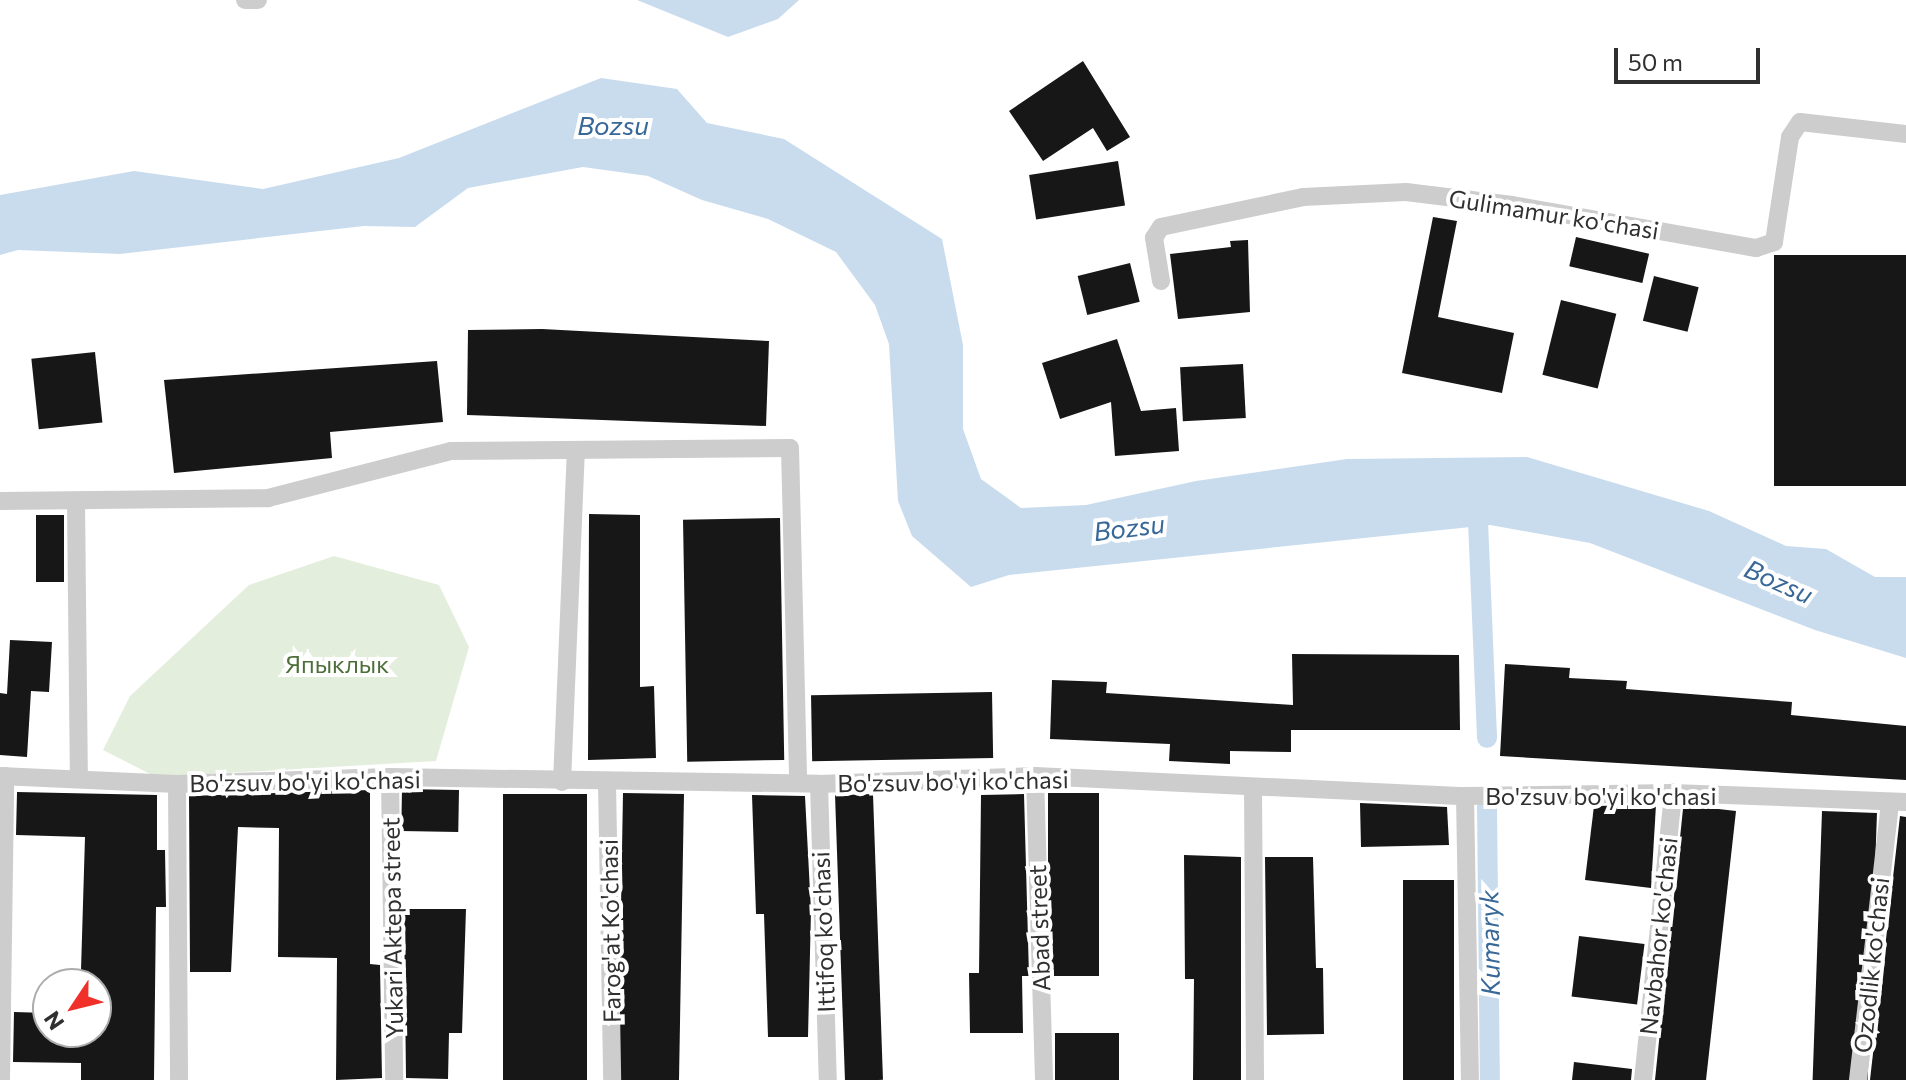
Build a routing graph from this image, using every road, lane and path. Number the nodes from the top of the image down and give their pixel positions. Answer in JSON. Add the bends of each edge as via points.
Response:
{"nodes":[{"id":1,"x":245,"y":0,"type":"edge"},
{"id":2,"x":258,"y":0,"type":"edge"},
{"id":3,"x":1906,"y":134,"type":"edge"},
{"id":4,"x":1161,"y":281,"type":"dead end"},
{"id":5,"x":576,"y":450,"type":"junction"},
{"id":6,"x":0,"y":501,"type":"edge"},
{"id":7,"x":76,"y":502,"type":"junction"},
{"id":8,"x":3,"y":776,"type":"edge"},
{"id":9,"x":1035,"y":776,"type":"junction"},
{"id":10,"x":390,"y":777,"type":"junction"},
{"id":11,"x":79,"y":778,"type":"junction"},
{"id":12,"x":562,"y":782,"type":"junction"},
{"id":13,"x":607,"y":782,"type":"junction"},
{"id":14,"x":798,"y":783,"type":"junction"},
{"id":15,"x":177,"y":784,"type":"junction"},
{"id":16,"x":819,"y":784,"type":"junction"},
{"id":17,"x":1253,"y":788,"type":"junction"},
{"id":18,"x":1673,"y":793,"type":"junction"},
{"id":19,"x":1465,"y":796,"type":"junction"},
{"id":20,"x":1898,"y":802,"type":"edge"},
{"id":21,"x":1,"y":1080,"type":"edge"},
{"id":22,"x":179,"y":1080,"type":"edge"},
{"id":23,"x":394,"y":1080,"type":"edge"},
{"id":24,"x":612,"y":1080,"type":"edge"},
{"id":25,"x":828,"y":1080,"type":"edge"},
{"id":26,"x":1044,"y":1080,"type":"edge"},
{"id":27,"x":1255,"y":1080,"type":"edge"},
{"id":28,"x":1470,"y":1080,"type":"edge"},
{"id":29,"x":1643,"y":1080,"type":"edge"},
{"id":30,"x":1858,"y":1080,"type":"edge"}],
"edges":[{"from":1,"to":2,"type":"street"},
{"from":3,"to":4,"type":"street","name":"Gulimamur ko'chasi","via":[[1800,122],[1790,137],[1774,242],[1756,248],[1406,192],[1303,197],[1161,227],[1154,238]]},
{"from":5,"to":7,"type":"street","via":[[451,451],[268,498]]},
{"from":5,"to":12,"type":"street"},
{"from":5,"to":14,"type":"street","via":[[790,448]]},
{"from":6,"to":7,"type":"street"},
{"from":7,"to":11,"type":"street"},
{"from":8,"to":11,"type":"street","name":"Bo'zsuv bo'yi ko'chasi"},
{"from":8,"to":21,"type":"street"},
{"from":9,"to":16,"type":"street","name":"Bo'zsuv bo'yi ko'chasi"},
{"from":9,"to":17,"type":"street","name":"Bo'zsuv bo'yi ko'chasi"},
{"from":9,"to":26,"type":"street","name":"Abad street"},
{"from":10,"to":12,"type":"street","name":"Bo'zsuv bo'yi ko'chasi"},
{"from":10,"to":15,"type":"street","name":"Bo'zsuv bo'yi ko'chasi"},
{"from":10,"to":23,"type":"street","name":"Yukari Aktepa street"},
{"from":11,"to":15,"type":"street","name":"Bo'zsuv bo'yi ko'chasi"},
{"from":12,"to":13,"type":"street","name":"Bo'zsuv bo'yi ko'chasi"},
{"from":13,"to":14,"type":"street","name":"Bo'zsuv bo'yi ko'chasi"},
{"from":13,"to":24,"type":"street","name":"Farog'at Ko'chasi"},
{"from":14,"to":16,"type":"street","name":"Bo'zsuv bo'yi ko'chasi"},
{"from":15,"to":22,"type":"street"},
{"from":16,"to":25,"type":"street","name":"Ittifoq ko'chasi"},
{"from":17,"to":19,"type":"street","name":"Bo'zsuv bo'yi ko'chasi"},
{"from":17,"to":27,"type":"street"},
{"from":18,"to":19,"type":"street","name":"Bo'zsuv bo'yi ko'chasi"},
{"from":18,"to":20,"type":"street","name":"Bo'zsuv bo'yi ko'chasi"},
{"from":18,"to":29,"type":"street","name":"Navbahor ko'chasi"},
{"from":19,"to":28,"type":"street"},
{"from":20,"to":30,"type":"street","name":"Ozodlik ko'chasi"}]}
